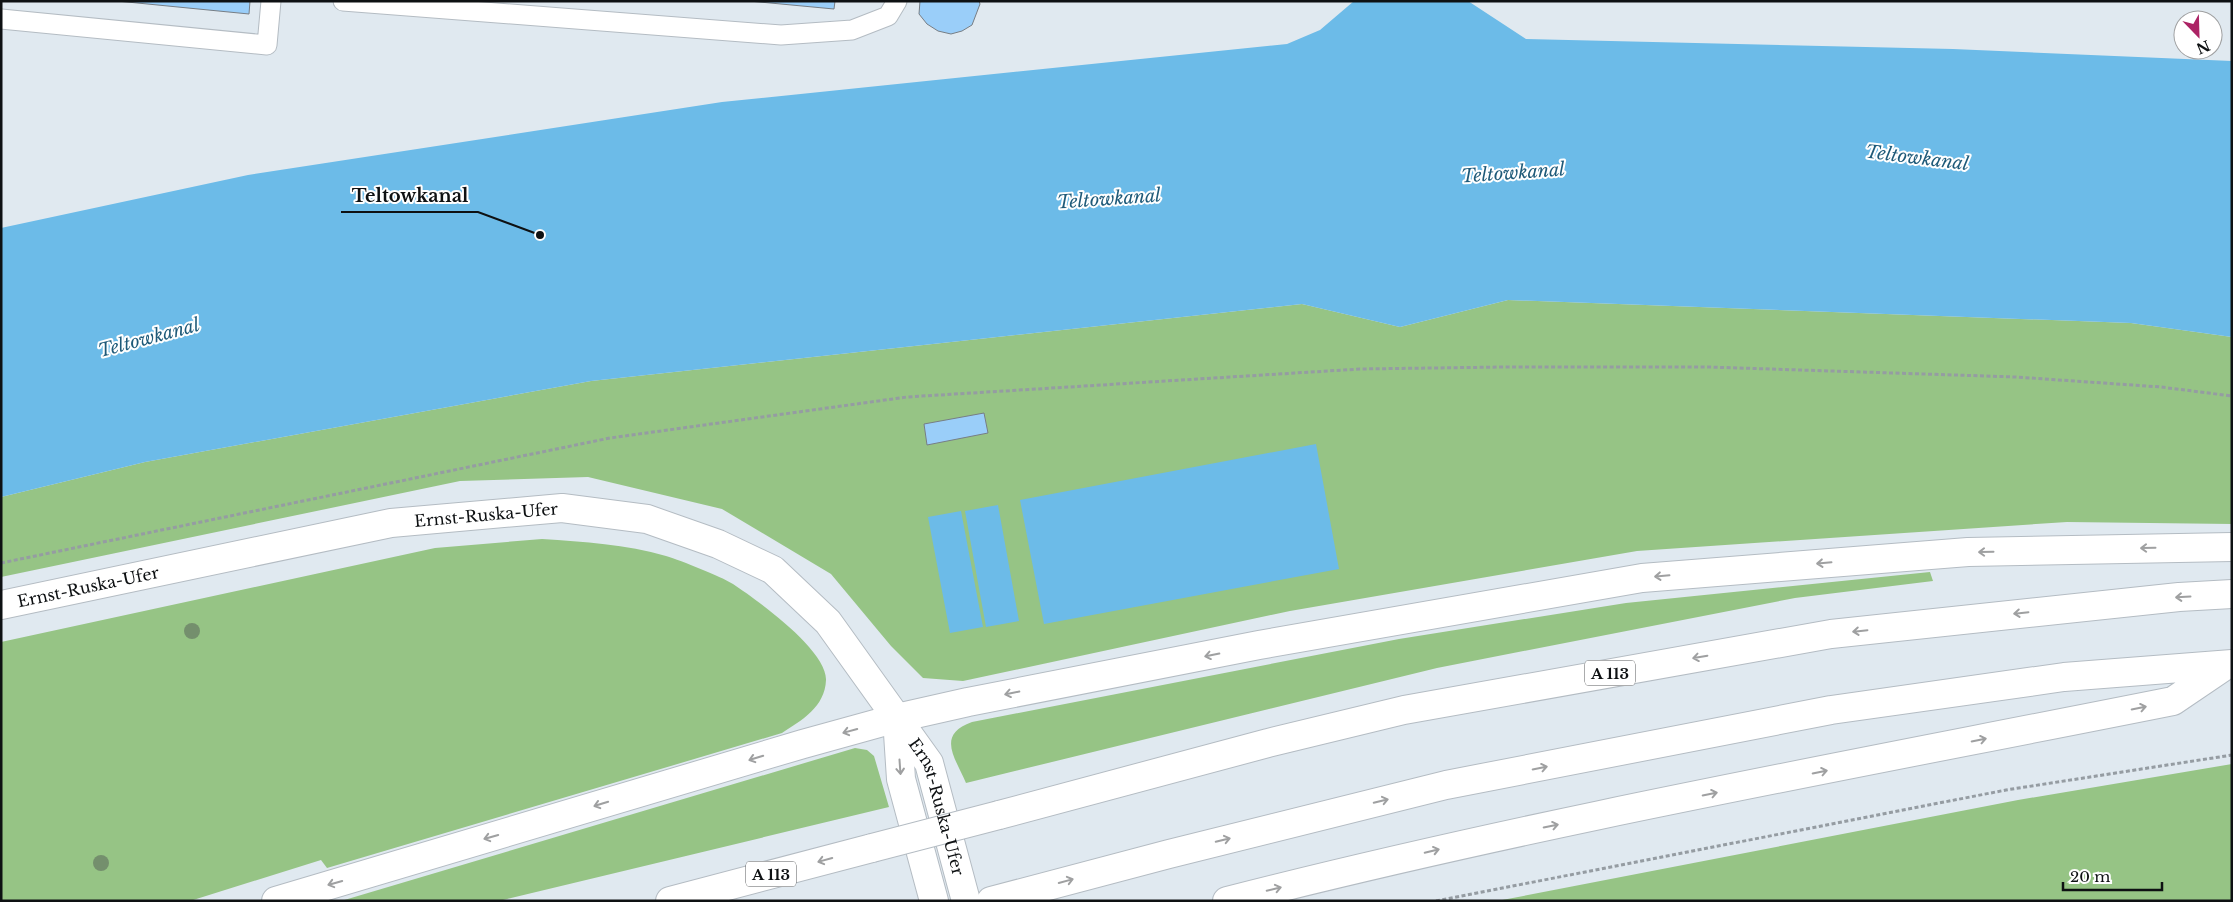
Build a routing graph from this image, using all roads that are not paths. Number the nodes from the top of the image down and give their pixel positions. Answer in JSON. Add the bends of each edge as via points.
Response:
{"nodes":[{"id":1,"x":271,"y":1,"type":"edge"},
{"id":2,"x":343,"y":1,"type":"edge"},
{"id":3,"x":897,"y":1,"type":"edge"},
{"id":4,"x":1,"y":19,"type":"edge"},
{"id":5,"x":2232,"y":547,"type":"edge"},
{"id":6,"x":2232,"y":594,"type":"edge"},
{"id":7,"x":1,"y":605,"type":"edge"},
{"id":8,"x":2230,"y":664,"type":"edge"},
{"id":9,"x":897,"y":718,"type":"junction"},
{"id":10,"x":276,"y":901,"type":"edge"},
{"id":11,"x":670,"y":901,"type":"edge"},
{"id":12,"x":934,"y":901,"type":"edge"},
{"id":13,"x":966,"y":901,"type":"edge"},
{"id":14,"x":991,"y":901,"type":"edge"},
{"id":15,"x":1227,"y":901,"type":"edge"}],
"edges":[{"from":1,"to":4,"type":"lane","via":[[267,45]]},
{"from":2,"to":3,"type":"lane","via":[[782,35],[852,30],[888,16]]},
{"from":5,"to":9,"type":"main road","one_way":true,"via":[[1968,552],[1642,578],[1259,645]]},
{"from":6,"to":11,"type":"main road","number":"A 113","one_way":true,"bridge":true,"via":[[2179,596],[1831,634],[1404,710]]},
{"from":7,"to":9,"type":"main road","name":"Ernst-Ruska-Ufer","via":[[390,523],[562,508],[648,519],[718,544],[773,570],[828,622]]},
{"from":14,"to":8,"type":"main road","one_way":true,"via":[[1446,785],[1831,710],[2064,677]]},
{"from":15,"to":8,"type":"main road","one_way":true,"via":[[1503,835],[2173,701]]},
{"from":9,"to":10,"type":"main road","one_way":true},
{"from":9,"to":12,"type":"main road","name":"Ernst-Ruska-Ufer","one_way":true,"via":[[901,779]]},
{"from":9,"to":13,"type":"main road","name":"Ernst-Ruska-Ufer","via":[[929,763]]}]}
